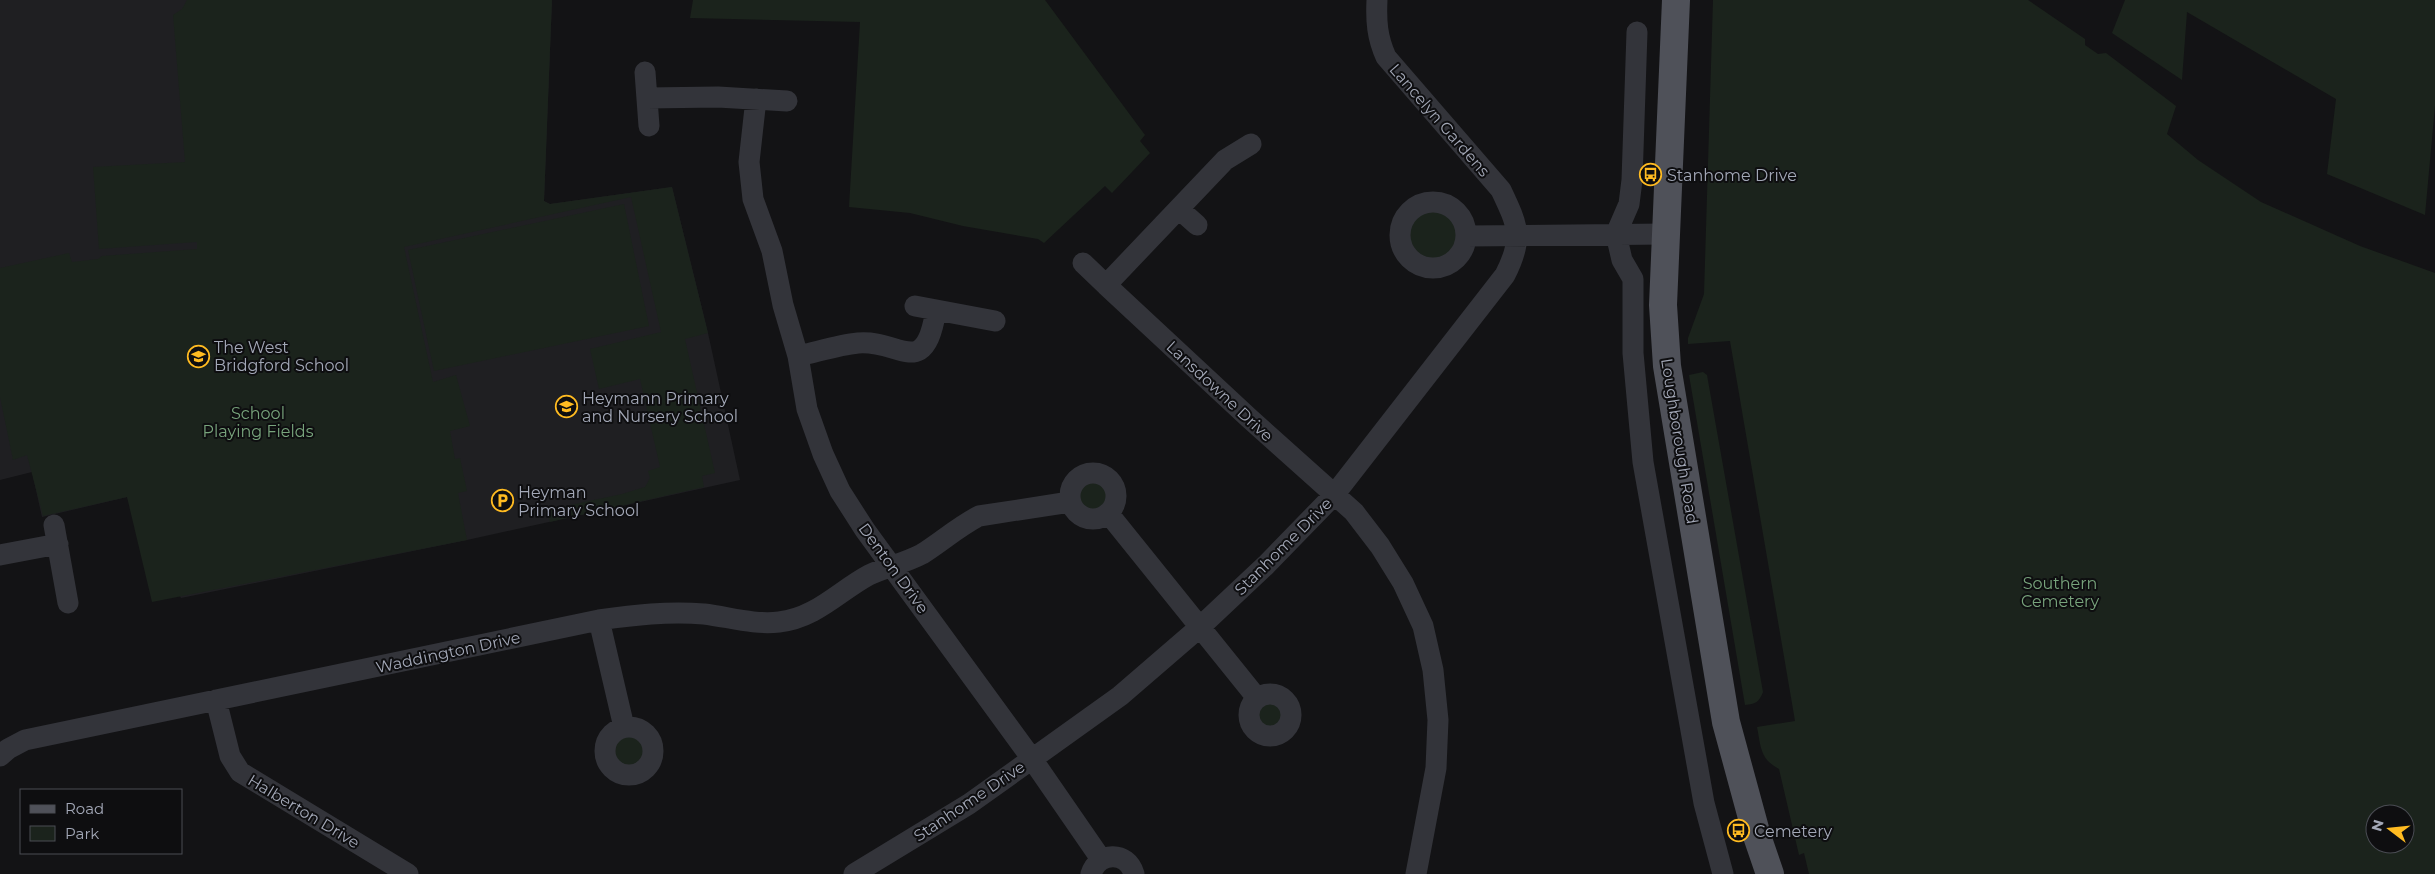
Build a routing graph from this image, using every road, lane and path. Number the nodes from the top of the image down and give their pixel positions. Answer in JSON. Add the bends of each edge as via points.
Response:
{"nodes":[{"id":1,"x":1377,"y":0,"type":"edge"},
{"id":2,"x":1676,"y":0,"type":"edge"},
{"id":3,"x":1637,"y":32,"type":"dead end"},
{"id":4,"x":645,"y":72,"type":"dead end"},
{"id":5,"x":647,"y":98,"type":"junction"},
{"id":6,"x":756,"y":99,"type":"junction"},
{"id":7,"x":786,"y":101,"type":"dead end"},
{"id":8,"x":649,"y":126,"type":"dead end"},
{"id":9,"x":1251,"y":144,"type":"dead end"},
{"id":10,"x":1179,"y":209,"type":"junction"},
{"id":11,"x":1198,"y":226,"type":"dead end"},
{"id":12,"x":1616,"y":234,"type":"junction"},
{"id":13,"x":1666,"y":234,"type":"junction"},
{"id":14,"x":1518,"y":235,"type":"junction"},
{"id":15,"x":1466,"y":236,"type":"dead end"},
{"id":16,"x":1083,"y":263,"type":"dead end"},
{"id":17,"x":1106,"y":286,"type":"junction"},
{"id":18,"x":916,"y":306,"type":"dead end"},
{"id":19,"x":936,"y":310,"type":"junction"},
{"id":20,"x":996,"y":321,"type":"dead end"},
{"id":21,"x":798,"y":356,"type":"junction"},
{"id":22,"x":1334,"y":495,"type":"junction"},
{"id":23,"x":1070,"y":502,"type":"junction"},
{"id":24,"x":1108,"y":513,"type":"junction"},
{"id":25,"x":0,"y":554,"type":"edge"},
{"id":26,"x":892,"y":566,"type":"junction"},
{"id":27,"x":68,"y":603,"type":"dead end"},
{"id":28,"x":599,"y":620,"type":"junction"},
{"id":29,"x":1200,"y":627,"type":"junction"},
{"id":30,"x":1257,"y":698,"type":"dead end"},
{"id":31,"x":216,"y":700,"type":"junction"},
{"id":32,"x":624,"y":727,"type":"dead end"},
{"id":33,"x":0,"y":756,"type":"edge"},
{"id":34,"x":1032,"y":759,"type":"junction"},
{"id":35,"x":1096,"y":867,"type":"edge"},
{"id":36,"x":408,"y":874,"type":"edge"},
{"id":37,"x":854,"y":874,"type":"edge"},
{"id":38,"x":1134,"y":874,"type":"edge"},
{"id":39,"x":1416,"y":874,"type":"edge"},
{"id":40,"x":1723,"y":874,"type":"edge"},
{"id":41,"x":1770,"y":874,"type":"edge"}],
"edges":[{"from":1,"to":14,"type":"street","name":"Lancelyn Gardens","via":[[1376,25],[1386,57],[1501,190],[1512,212]]},
{"from":2,"to":13,"type":"main road","name":"Loughborough Road"},
{"from":3,"to":12,"type":"street","via":[[1632,180],[1629,204]]},
{"from":4,"to":5,"type":"street"},
{"from":5,"to":6,"type":"street"},
{"from":5,"to":8,"type":"street"},
{"from":6,"to":7,"type":"street"},
{"from":6,"to":21,"type":"street","name":"Denton Drive","via":[[750,162],[753,199],[772,251]]},
{"from":9,"to":10,"type":"street","via":[[1225,160]]},
{"from":10,"to":11,"type":"street"},
{"from":10,"to":17,"type":"street"},
{"from":12,"to":13,"type":"street"},
{"from":12,"to":14,"type":"street"},
{"from":12,"to":40,"type":"street","name":"Loughborough Road","via":[[1622,260],[1632,279],[1633,353],[1643,462],[1704,804]]},
{"from":13,"to":41,"type":"main road","name":"Loughborough Road","via":[[1663,305],[1667,366],[1690,516],[1726,722]]},
{"from":14,"to":15,"type":"street"},
{"from":14,"to":22,"type":"street","name":"Stanhome Drive","via":[[1516,254],[1505,275]]},
{"from":16,"to":17,"type":"street","name":"Lansdowne Drive"},
{"from":17,"to":22,"type":"street","name":"Lansdowne Drive"},
{"from":18,"to":19,"type":"street"},
{"from":19,"to":20,"type":"street"},
{"from":19,"to":21,"type":"street","via":[[933,331],[921,349],[898,351],[857,343]]},
{"from":21,"to":26,"type":"street","name":"Denton Drive","via":[[806,410],[823,454],[840,491]]},
{"from":22,"to":29,"type":"street","name":"Stanhome Drive"},
{"from":22,"to":39,"type":"street","name":"Lansdowne Drive","via":[[1354,512],[1403,583],[1423,626],[1433,670],[1438,720],[1436,768]]},
{"from":23,"to":24,"type":"street","via":[[1083,517],[1096,519]]},
{"from":23,"to":24,"type":"street","via":[[1069,494],[1076,479],[1083,474],[1099,473],[1115,490],[1113,506]]},
{"from":23,"to":26,"type":"street","name":"Waddington Drive","via":[[978,516],[921,554]]},
{"from":24,"to":29,"type":"street"},
{"from":25,"to":27,"type":"street","via":[[56,534]]},
{"from":26,"to":28,"type":"street","name":"Waddington Drive","via":[[869,576],[816,610],[779,622],[688,613],[645,613]]},
{"from":26,"to":34,"type":"street","name":"Denton Drive"},
{"from":28,"to":31,"type":"street","name":"Waddington Drive"},
{"from":28,"to":32,"type":"street"},
{"from":29,"to":30,"type":"street"},
{"from":29,"to":34,"type":"street","name":"Stanhome Drive","via":[[1120,696]]},
{"from":31,"to":33,"type":"street","name":"Waddington Drive","via":[[25,740]]},
{"from":31,"to":36,"type":"street","name":"Halberton Drive","via":[[230,756],[240,772]]},
{"from":34,"to":35,"type":"street","name":"Denton Drive"},
{"from":34,"to":37,"type":"street","name":"Stanhome Drive","via":[[969,804]]},
{"from":35,"to":38,"type":"street","via":[[1108,856],[1122,858]]}]}
